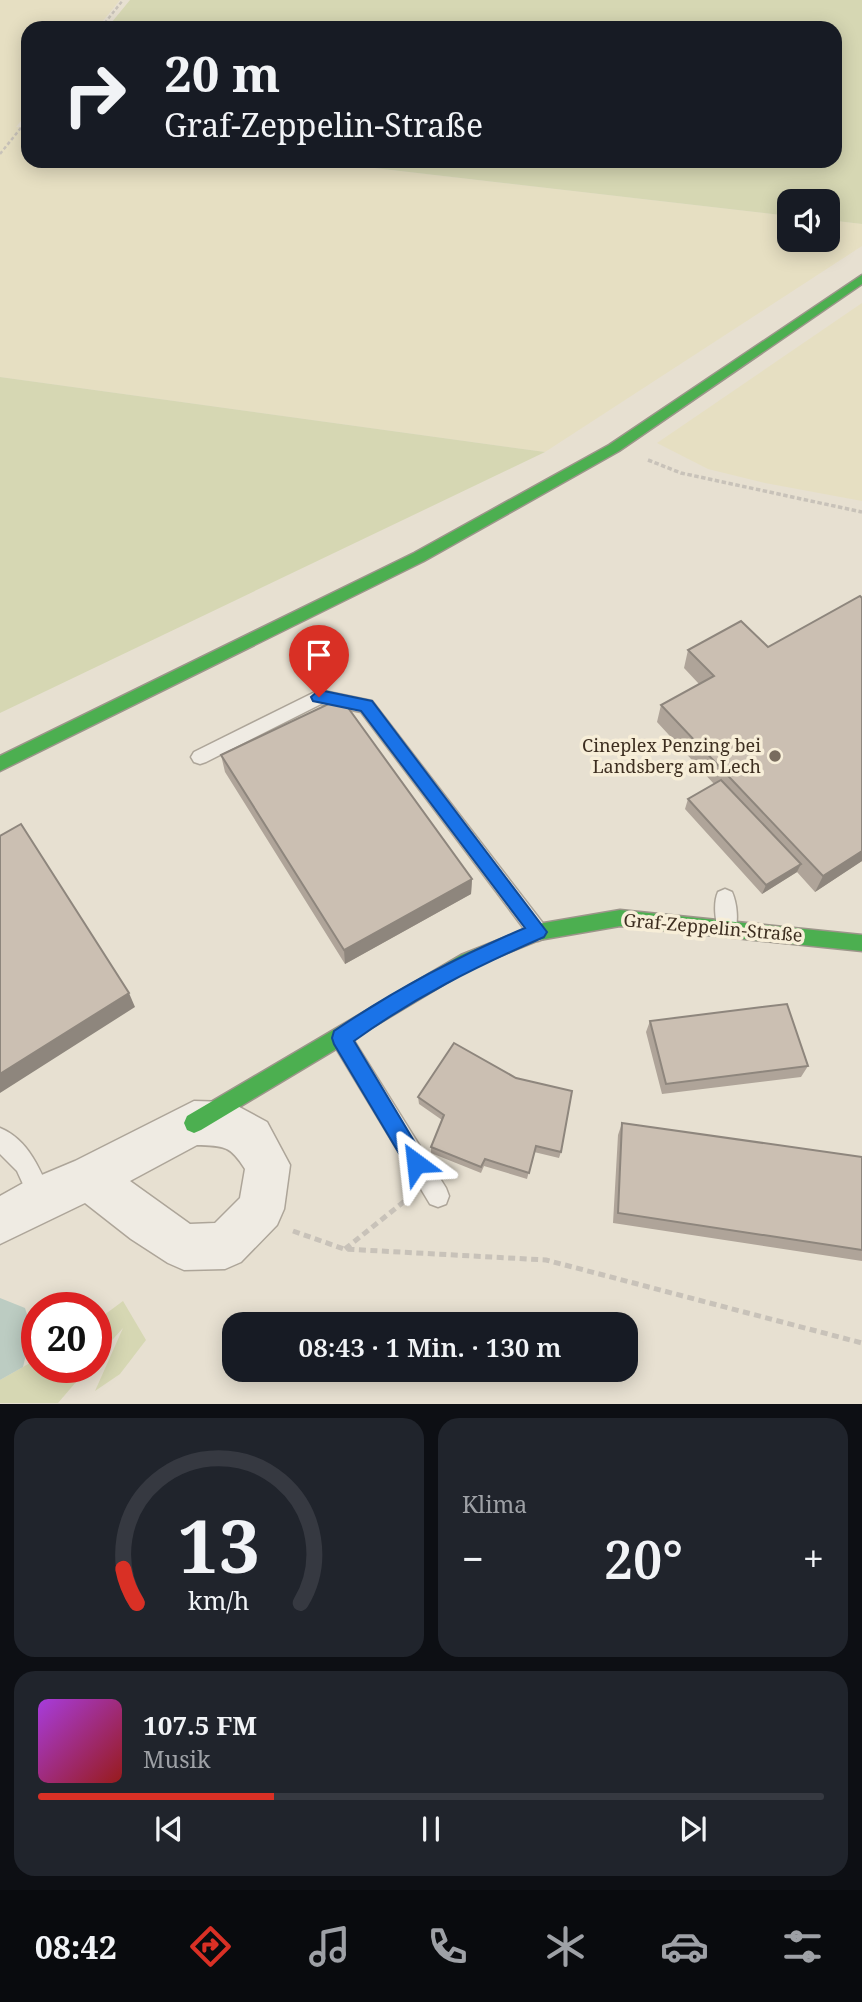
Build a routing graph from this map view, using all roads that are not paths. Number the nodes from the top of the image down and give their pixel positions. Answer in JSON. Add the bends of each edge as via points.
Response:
{"nodes":[{"id":1,"x":862,"y":279,"type":"edge"},
{"id":2,"x":200,"y":757,"type":"dead end"},
{"id":3,"x":0,"y":764,"type":"edge"},
{"id":4,"x":725,"y":898,"type":"dead end"},
{"id":5,"x":727,"y":927,"type":"junction"},
{"id":6,"x":538,"y":932,"type":"junction"},
{"id":7,"x":862,"y":943,"type":"edge"},
{"id":8,"x":341,"y":1038,"type":"junction"},
{"id":9,"x":194,"y":1123,"type":"junction"},
{"id":10,"x":0,"y":1139,"type":"edge"},
{"id":11,"x":90,"y":1178,"type":"junction"},
{"id":12,"x":432,"y":1188,"type":"road end"},
{"id":13,"x":41,"y":1198,"type":"junction"},
{"id":14,"x":0,"y":1221,"type":"edge"}],
"edges":[{"from":1,"to":3,"type":"main road","via":[[614,447],[419,557]]},
{"from":2,"to":6,"type":"lane","via":[[319,697],[366,706]]},
{"from":4,"to":5,"type":"lane"},
{"from":5,"to":6,"type":"main road","name":"Graf-Zeppelin-Straße","via":[[620,918]]},
{"from":5,"to":7,"type":"main road","name":"Graf-Zeppelin-Straße"},
{"from":6,"to":8,"type":"main road","name":"Graf-Zeppelin-Straße","via":[[467,961]]},
{"from":8,"to":9,"type":"main road","name":"Graf-Zeppelin-Straße"},
{"from":8,"to":12,"type":"lane"},
{"from":9,"to":11,"type":"street","name":"Graf-Zeppelin-Straße"},
{"from":9,"to":11,"type":"street","name":"Graf-Zeppelin-Straße","via":[[230,1124],[251,1138],[268,1165],[261,1209],[225,1246],[184,1247]]},
{"from":10,"to":13,"type":"lane","via":[[25,1163]]},
{"from":11,"to":13,"type":"street","name":"Graf-Zeppelin-Straße"},
{"from":13,"to":14,"type":"street","name":"Graf-Zeppelin-Straße"}]}
